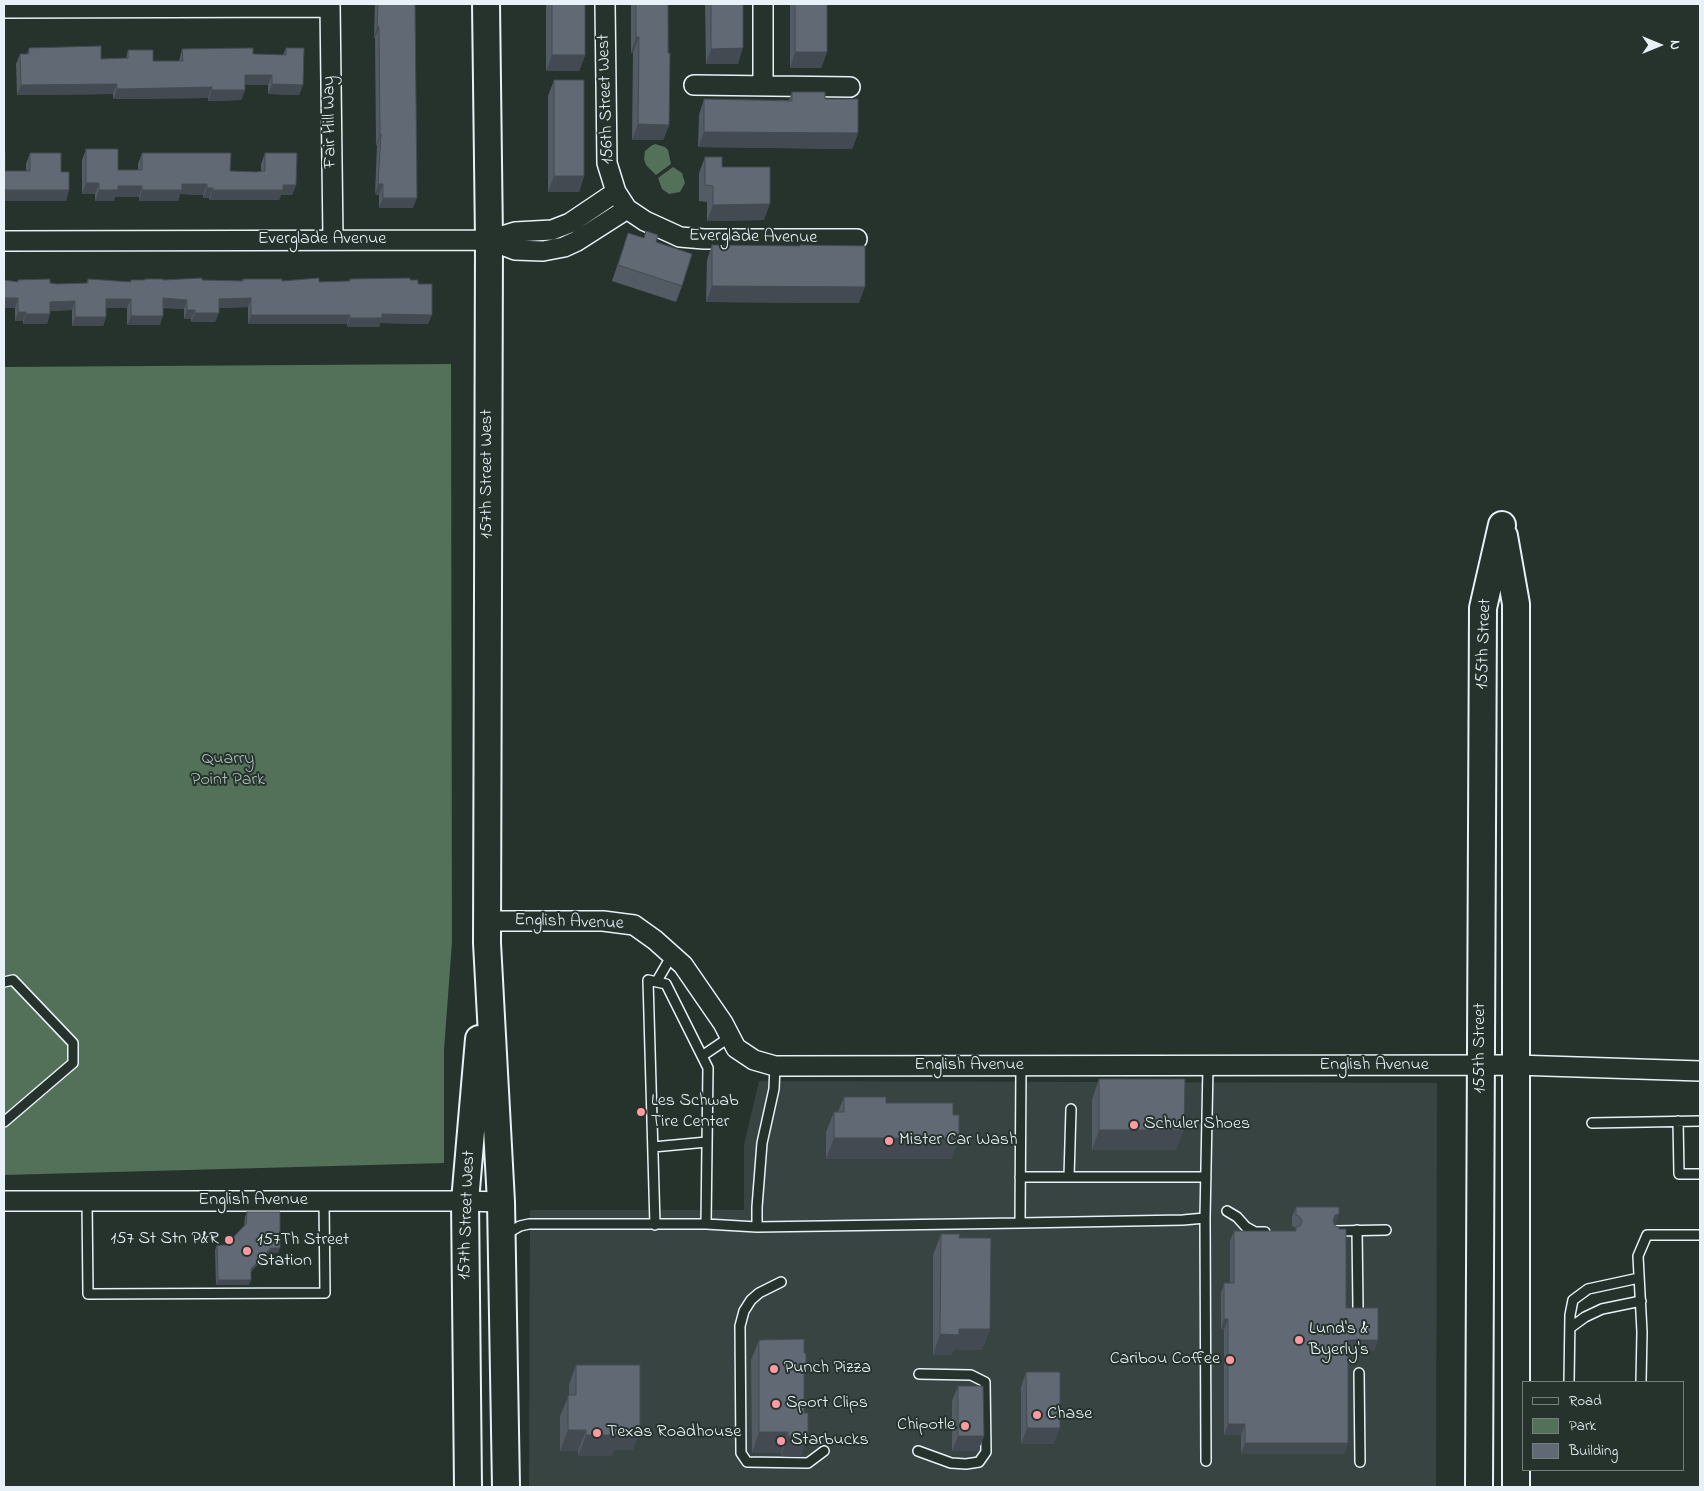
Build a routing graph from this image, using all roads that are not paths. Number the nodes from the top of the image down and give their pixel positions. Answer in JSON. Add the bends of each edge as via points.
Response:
{"nodes":[{"id":1,"x":486,"y":4,"type":"edge"},
{"id":2,"x":605,"y":4,"type":"edge"},
{"id":3,"x":763,"y":4,"type":"edge"},
{"id":4,"x":330,"y":5,"type":"edge"},
{"id":5,"x":4,"y":8,"type":"edge"},
{"id":6,"x":694,"y":86,"type":"dead end"},
{"id":7,"x":763,"y":86,"type":"junction"},
{"id":8,"x":850,"y":87,"type":"dead end"},
{"id":9,"x":616,"y":192,"type":"junction"},
{"id":10,"x":627,"y":209,"type":"junction"},
{"id":11,"x":857,"y":239,"type":"dead end"},
{"id":12,"x":333,"y":240,"type":"junction"},
{"id":13,"x":489,"y":240,"type":"junction"},
{"id":14,"x":4,"y":241,"type":"edge"},
{"id":15,"x":487,"y":932,"type":"junction"},
{"id":16,"x":672,"y":955,"type":"junction"},
{"id":17,"x":656,"y":981,"type":"junction"},
{"id":18,"x":4,"y":982,"type":"edge"},
{"id":19,"x":730,"y":1037,"type":"junction"},
{"id":20,"x":702,"y":1056,"type":"junction"},
{"id":21,"x":775,"y":1066,"type":"junction"},
{"id":22,"x":1021,"y":1066,"type":"junction"},
{"id":23,"x":1208,"y":1066,"type":"junction"},
{"id":24,"x":1481,"y":1066,"type":"junction"},
{"id":25,"x":1516,"y":1066,"type":"junction"},
{"id":26,"x":1700,"y":1071,"type":"edge"},
{"id":27,"x":1071,"y":1109,"type":"dead end"},
{"id":28,"x":1678,"y":1121,"type":"junction"},
{"id":29,"x":1700,"y":1121,"type":"edge"},
{"id":30,"x":4,"y":1122,"type":"edge"},
{"id":31,"x":1592,"y":1123,"type":"dead end"},
{"id":32,"x":707,"y":1142,"type":"junction"},
{"id":33,"x":653,"y":1147,"type":"junction"},
{"id":34,"x":1700,"y":1174,"type":"edge"},
{"id":35,"x":1020,"y":1177,"type":"junction"},
{"id":36,"x":1070,"y":1177,"type":"junction"},
{"id":37,"x":1206,"y":1177,"type":"junction"},
{"id":38,"x":4,"y":1201,"type":"edge"},
{"id":39,"x":87,"y":1201,"type":"junction"},
{"id":40,"x":324,"y":1201,"type":"junction"},
{"id":41,"x":465,"y":1201,"type":"junction"},
{"id":42,"x":501,"y":1202,"type":"junction"},
{"id":43,"x":1227,"y":1211,"type":"dead end"},
{"id":44,"x":1206,"y":1218,"type":"junction"},
{"id":45,"x":1020,"y":1223,"type":"junction"},
{"id":46,"x":706,"y":1224,"type":"junction"},
{"id":47,"x":656,"y":1225,"type":"junction"},
{"id":48,"x":757,"y":1227,"type":"junction"},
{"id":49,"x":1357,"y":1230,"type":"junction"},
{"id":50,"x":1386,"y":1230,"type":"dead end"},
{"id":51,"x":1336,"y":1231,"type":"edge"},
{"id":52,"x":1274,"y":1232,"type":"edge"},
{"id":53,"x":1700,"y":1235,"type":"edge"},
{"id":54,"x":502,"y":1236,"type":"junction"},
{"id":55,"x":1639,"y":1278,"type":"junction"},
{"id":56,"x":781,"y":1282,"type":"dead end"},
{"id":57,"x":1640,"y":1302,"type":"junction"},
{"id":58,"x":1358,"y":1308,"type":"edge"},
{"id":59,"x":1570,"y":1328,"type":"junction"},
{"id":60,"x":1360,"y":1373,"type":"dead end"},
{"id":61,"x":919,"y":1374,"type":"dead end"},
{"id":62,"x":1569,"y":1381,"type":"edge"},
{"id":63,"x":1641,"y":1381,"type":"edge"},
{"id":64,"x":918,"y":1451,"type":"dead end"},
{"id":65,"x":824,"y":1452,"type":"dead end"},
{"id":66,"x":1206,"y":1461,"type":"dead end"},
{"id":67,"x":1360,"y":1462,"type":"dead end"},
{"id":68,"x":468,"y":1487,"type":"edge"},
{"id":69,"x":506,"y":1487,"type":"edge"},
{"id":70,"x":1479,"y":1487,"type":"edge"},
{"id":71,"x":1516,"y":1487,"type":"edge"}],
"edges":[{"from":1,"to":13,"type":"street","name":"157th Street West"},
{"from":2,"to":9,"type":"street","name":"156th Street West","via":[[606,151],[608,171]]},
{"from":3,"to":7,"type":"street"},
{"from":4,"to":5,"type":"street"},
{"from":4,"to":12,"type":"street","name":"Fair Hill Way"},
{"from":6,"to":7,"type":"street"},
{"from":7,"to":8,"type":"street"},
{"from":9,"to":10,"type":"street","name":"Everglade Avenue"},
{"from":9,"to":13,"type":"street","via":[[570,223],[552,230],[516,232]]},
{"from":10,"to":11,"type":"street","name":"Everglade Avenue","via":[[680,237]]},
{"from":10,"to":13,"type":"street","name":"Everglade Avenue","via":[[564,247],[544,251],[515,250]]},
{"from":12,"to":13,"type":"street","name":"Everglade Avenue"},
{"from":12,"to":14,"type":"street","name":"Everglade Avenue"},
{"from":13,"to":15,"type":"street","name":"157th Street West"},
{"from":15,"to":16,"type":"street","name":"English Avenue","via":[[603,921],[634,926]]},
{"from":15,"to":41,"type":"street","name":"157th Street West"},
{"from":15,"to":42,"type":"street","name":"157th Street West"},
{"from":16,"to":17,"type":"lane"},
{"from":16,"to":19,"type":"street","name":"English Avenue","via":[[684,965]]},
{"from":17,"to":20,"type":"lane","via":[[666,984]]},
{"from":17,"to":33,"type":"lane","via":[[648,980]]},
{"from":18,"to":30,"type":"lane","via":[[13,980],[73,1043],[72,1063]]},
{"from":19,"to":20,"type":"lane"},
{"from":19,"to":21,"type":"street","name":"English Avenue","via":[[736,1048],[754,1060]]},
{"from":20,"to":32,"type":"lane","via":[[708,1068]]},
{"from":21,"to":22,"type":"street","name":"English Avenue"},
{"from":21,"to":48,"type":"lane","via":[[774,1089],[762,1143]]},
{"from":22,"to":23,"type":"street","name":"English Avenue"},
{"from":22,"to":35,"type":"lane"},
{"from":23,"to":24,"type":"street","name":"English Avenue"},
{"from":23,"to":37,"type":"lane"},
{"from":24,"to":25,"type":"street","name":"English Avenue"},
{"from":24,"to":25,"type":"street","name":"155th Street","via":[[1483,608],[1502,525],[1516,604]]},
{"from":24,"to":70,"type":"street","name":"155th Street"},
{"from":25,"to":26,"type":"street","name":"English Avenue"},
{"from":25,"to":71,"type":"street","name":"155th Street"},
{"from":27,"to":36,"type":"lane"},
{"from":28,"to":29,"type":"lane"},
{"from":28,"to":31,"type":"lane"},
{"from":28,"to":34,"type":"lane","via":[[1679,1174]]},
{"from":32,"to":33,"type":"lane"},
{"from":32,"to":46,"type":"lane"},
{"from":33,"to":47,"type":"lane"},
{"from":35,"to":36,"type":"lane"},
{"from":35,"to":45,"type":"lane"},
{"from":36,"to":37,"type":"lane"},
{"from":37,"to":44,"type":"lane"},
{"from":38,"to":39,"type":"street","name":"English Avenue"},
{"from":39,"to":40,"type":"street","name":"English Avenue"},
{"from":39,"to":40,"type":"lane","via":[[88,1294],[325,1293]]},
{"from":40,"to":41,"type":"street","name":"English Avenue"},
{"from":41,"to":42,"type":"street","name":"English Avenue"},
{"from":41,"to":68,"type":"street","name":"157th Street West"},
{"from":42,"to":54,"type":"street","name":"157th Street West"},
{"from":43,"to":52,"type":"lane","via":[[1255,1232]]},
{"from":44,"to":45,"type":"lane"},
{"from":44,"to":66,"type":"lane"},
{"from":45,"to":48,"type":"lane"},
{"from":46,"to":47,"type":"lane"},
{"from":46,"to":48,"type":"lane"},
{"from":47,"to":54,"type":"lane","via":[[529,1224]]},
{"from":49,"to":50,"type":"lane"},
{"from":49,"to":51,"type":"lane"},
{"from":49,"to":58,"type":"lane"},
{"from":53,"to":55,"type":"lane","via":[[1647,1235],[1638,1256]]},
{"from":54,"to":69,"type":"street","name":"157th Street West"},
{"from":55,"to":57,"type":"lane"},
{"from":55,"to":59,"type":"lane","via":[[1588,1288],[1573,1300]]},
{"from":56,"to":65,"type":"lane","via":[[751,1300],[740,1326],[741,1453],[747,1462],[808,1463]]},
{"from":57,"to":59,"type":"lane","via":[[1602,1309]]},
{"from":57,"to":63,"type":"lane"},
{"from":59,"to":62,"type":"lane"},
{"from":60,"to":67,"type":"lane"},
{"from":61,"to":64,"type":"lane","via":[[971,1376],[985,1382],[986,1452],[979,1462],[966,1464],[950,1463]]}]}
